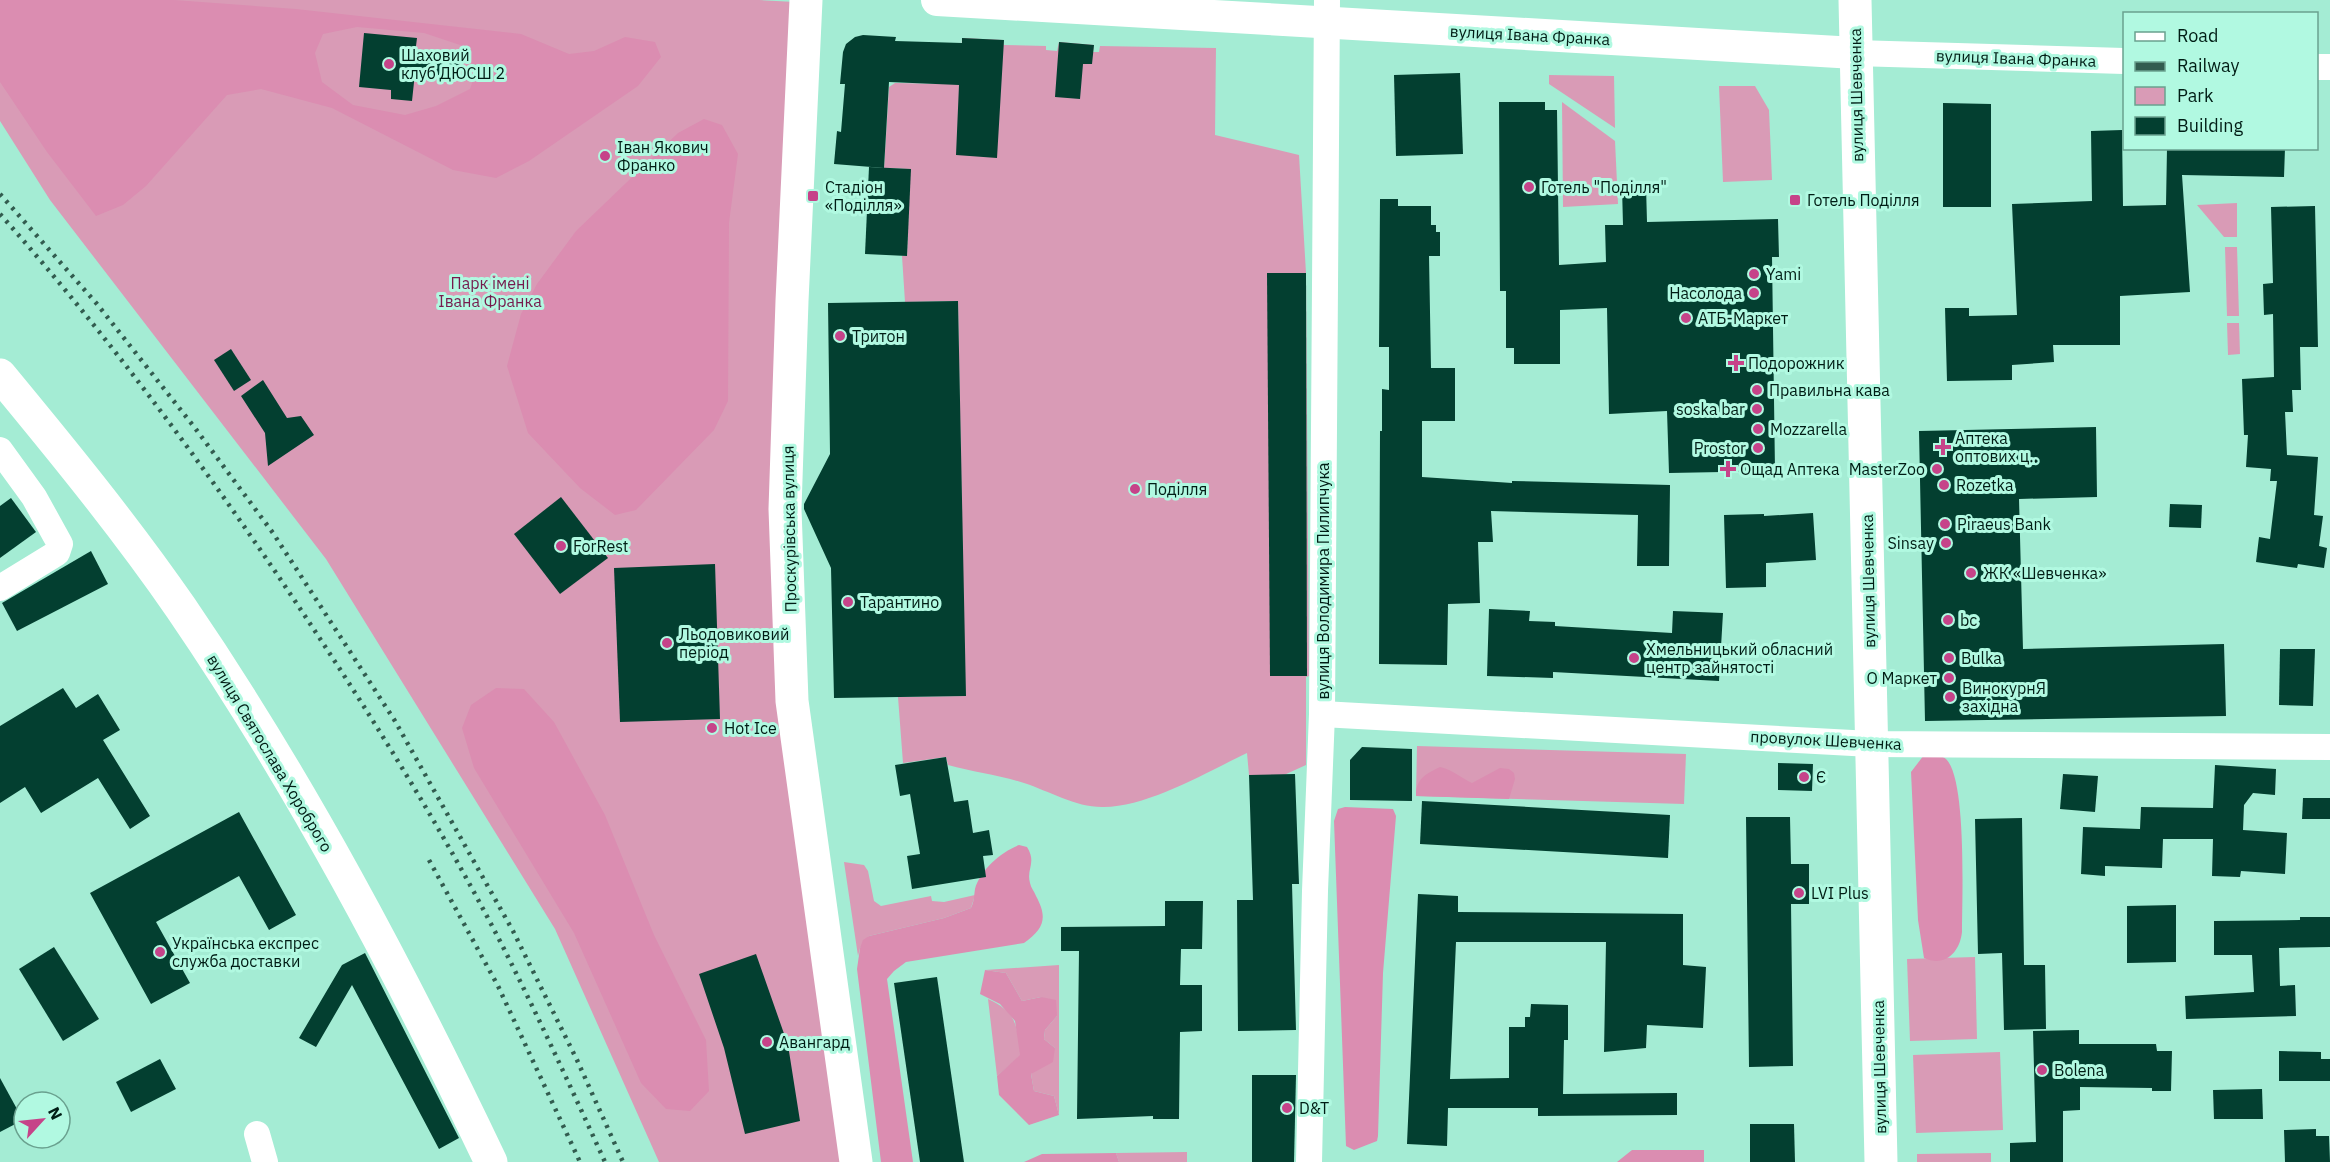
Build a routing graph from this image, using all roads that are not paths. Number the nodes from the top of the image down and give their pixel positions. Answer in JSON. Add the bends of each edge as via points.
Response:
{"nodes":[{"id":1,"x":806,"y":0,"type":"edge"},
{"id":2,"x":937,"y":0,"type":"edge"},
{"id":3,"x":1855,"y":0,"type":"edge"},
{"id":4,"x":1326,"y":11,"type":"edge"},
{"id":5,"x":1855,"y":53,"type":"junction"},
{"id":6,"x":2123,"y":61,"type":"edge"},
{"id":7,"x":0,"y":375,"type":"edge"},
{"id":8,"x":0,"y":450,"type":"edge"},
{"id":9,"x":0,"y":588,"type":"edge"},
{"id":10,"x":1322,"y":714,"type":"junction"},
{"id":11,"x":1871,"y":744,"type":"junction"},
{"id":12,"x":2330,"y":747,"type":"edge"},
{"id":13,"x":257,"y":1134,"type":"dead end"},
{"id":14,"x":265,"y":1162,"type":"edge"},
{"id":15,"x":491,"y":1162,"type":"edge"},
{"id":16,"x":856,"y":1162,"type":"edge"},
{"id":17,"x":1309,"y":1162,"type":"edge"},
{"id":18,"x":1881,"y":1162,"type":"edge"}],
"edges":[{"from":1,"to":16,"type":"main road","name":"Проскурівська вулиця","via":[[785,509],[792,701]]},
{"from":2,"to":4,"type":"street","name":"вулиця Івана Франка"},
{"from":3,"to":5,"type":"main road","name":"вулиця Шевченка"},
{"from":4,"to":5,"type":"street","name":"вулиця Івана Франка"},
{"from":4,"to":10,"type":"street","name":"вулиця Володимира Пилипчука"},
{"from":5,"to":6,"type":"street","name":"вулиця Івана Франка"},
{"from":5,"to":11,"type":"main road","name":"вулиця Шевченка"},
{"from":7,"to":15,"type":"main road","name":"вулиця Святослава Хороброго","via":[[163,583],[284,770],[408,992]]},
{"from":8,"to":9,"type":"street","via":[[34,497],[60,544],[57,553]]},
{"from":10,"to":11,"type":"street","name":"провулок Шевченка"},
{"from":10,"to":17,"type":"street","name":"вулиця Володимира Пилипчука"},
{"from":11,"to":12,"type":"street","name":"провулок Шевченка"},
{"from":11,"to":18,"type":"main road","name":"вулиця Шевченка"},
{"from":13,"to":14,"type":"street"}]}
